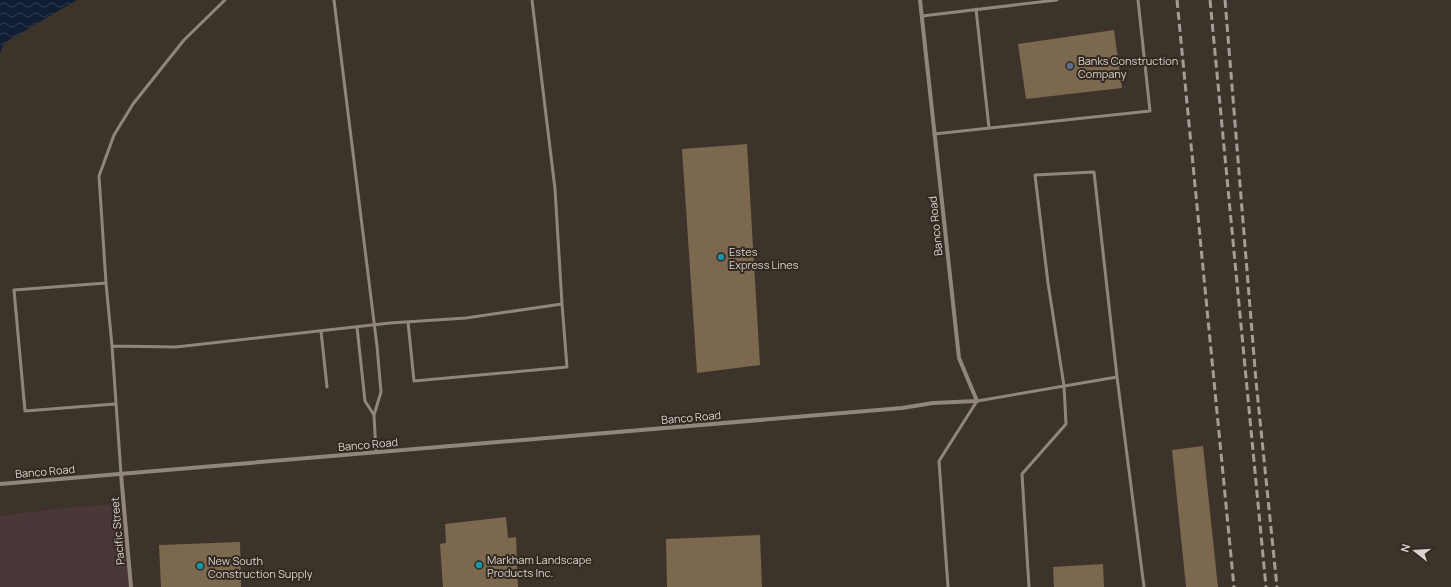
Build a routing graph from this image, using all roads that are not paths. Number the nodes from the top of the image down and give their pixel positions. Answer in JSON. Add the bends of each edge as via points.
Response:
{"nodes":[{"id":1,"x":225,"y":0,"type":"edge"},
{"id":2,"x":334,"y":0,"type":"edge"},
{"id":3,"x":532,"y":0,"type":"edge"},
{"id":4,"x":920,"y":0,"type":"edge"},
{"id":5,"x":1057,"y":0,"type":"edge"},
{"id":6,"x":1138,"y":0,"type":"edge"},
{"id":7,"x":976,"y":9,"type":"junction"},
{"id":8,"x":922,"y":16,"type":"junction"},
{"id":9,"x":989,"y":128,"type":"junction"},
{"id":10,"x":934,"y":134,"type":"junction"},
{"id":11,"x":106,"y":283,"type":"junction"},
{"id":12,"x":562,"y":304,"type":"junction"},
{"id":13,"x":408,"y":322,"type":"junction"},
{"id":14,"x":374,"y":325,"type":"junction"},
{"id":15,"x":357,"y":327,"type":"junction"},
{"id":16,"x":322,"y":331,"type":"junction"},
{"id":17,"x":112,"y":346,"type":"junction"},
{"id":18,"x":1117,"y":377,"type":"junction"},
{"id":19,"x":1064,"y":386,"type":"junction"},
{"id":20,"x":327,"y":387,"type":"dead end"},
{"id":21,"x":978,"y":401,"type":"junction"},
{"id":22,"x":115,"y":404,"type":"junction"},
{"id":23,"x":374,"y":415,"type":"junction"},
{"id":24,"x":376,"y":452,"type":"junction"},
{"id":25,"x":121,"y":474,"type":"junction"},
{"id":26,"x":0,"y":484,"type":"edge"},
{"id":27,"x":131,"y":587,"type":"edge"},
{"id":28,"x":948,"y":587,"type":"edge"},
{"id":29,"x":1029,"y":587,"type":"edge"},
{"id":30,"x":1144,"y":587,"type":"edge"}],
"edges":[{"from":1,"to":11,"type":"lane","via":[[180,46],[133,104],[114,135],[99,176]]},
{"from":2,"to":14,"type":"lane"},
{"from":3,"to":12,"type":"lane","via":[[555,188]]},
{"from":4,"to":8,"type":"street","name":"Banco Road"},
{"from":5,"to":7,"type":"lane"},
{"from":6,"to":9,"type":"lane","via":[[1150,111]]},
{"from":7,"to":8,"type":"lane"},
{"from":7,"to":9,"type":"lane"},
{"from":8,"to":10,"type":"street","name":"Banco Road"},
{"from":9,"to":10,"type":"lane"},
{"from":10,"to":21,"type":"street","name":"Banco Road","via":[[959,358]]},
{"from":11,"to":17,"type":"lane"},
{"from":11,"to":22,"type":"lane","via":[[14,290],[25,411]]},
{"from":12,"to":13,"type":"lane","via":[[466,318]]},
{"from":12,"to":13,"type":"lane","via":[[567,367],[414,381]]},
{"from":13,"to":14,"type":"lane"},
{"from":14,"to":15,"type":"lane"},
{"from":14,"to":23,"type":"lane","via":[[381,392]]},
{"from":15,"to":16,"type":"lane"},
{"from":15,"to":23,"type":"lane","via":[[365,401]]},
{"from":16,"to":17,"type":"lane","via":[[176,347]]},
{"from":16,"to":20,"type":"lane"},
{"from":17,"to":22,"type":"lane"},
{"from":18,"to":19,"type":"lane"},
{"from":18,"to":19,"type":"lane","via":[[1094,172],[1034,175]]},
{"from":18,"to":30,"type":"lane"},
{"from":19,"to":21,"type":"lane"},
{"from":19,"to":29,"type":"lane","via":[[1066,424],[1022,474]]},
{"from":21,"to":24,"type":"street","name":"Banco Road"},
{"from":21,"to":28,"type":"lane","via":[[939,461]]},
{"from":22,"to":25,"type":"lane"},
{"from":23,"to":24,"type":"lane"},
{"from":24,"to":25,"type":"street","name":"Banco Road"},
{"from":25,"to":26,"type":"street","name":"Banco Road"},
{"from":25,"to":27,"type":"street","name":"Pacific Street"}]}
